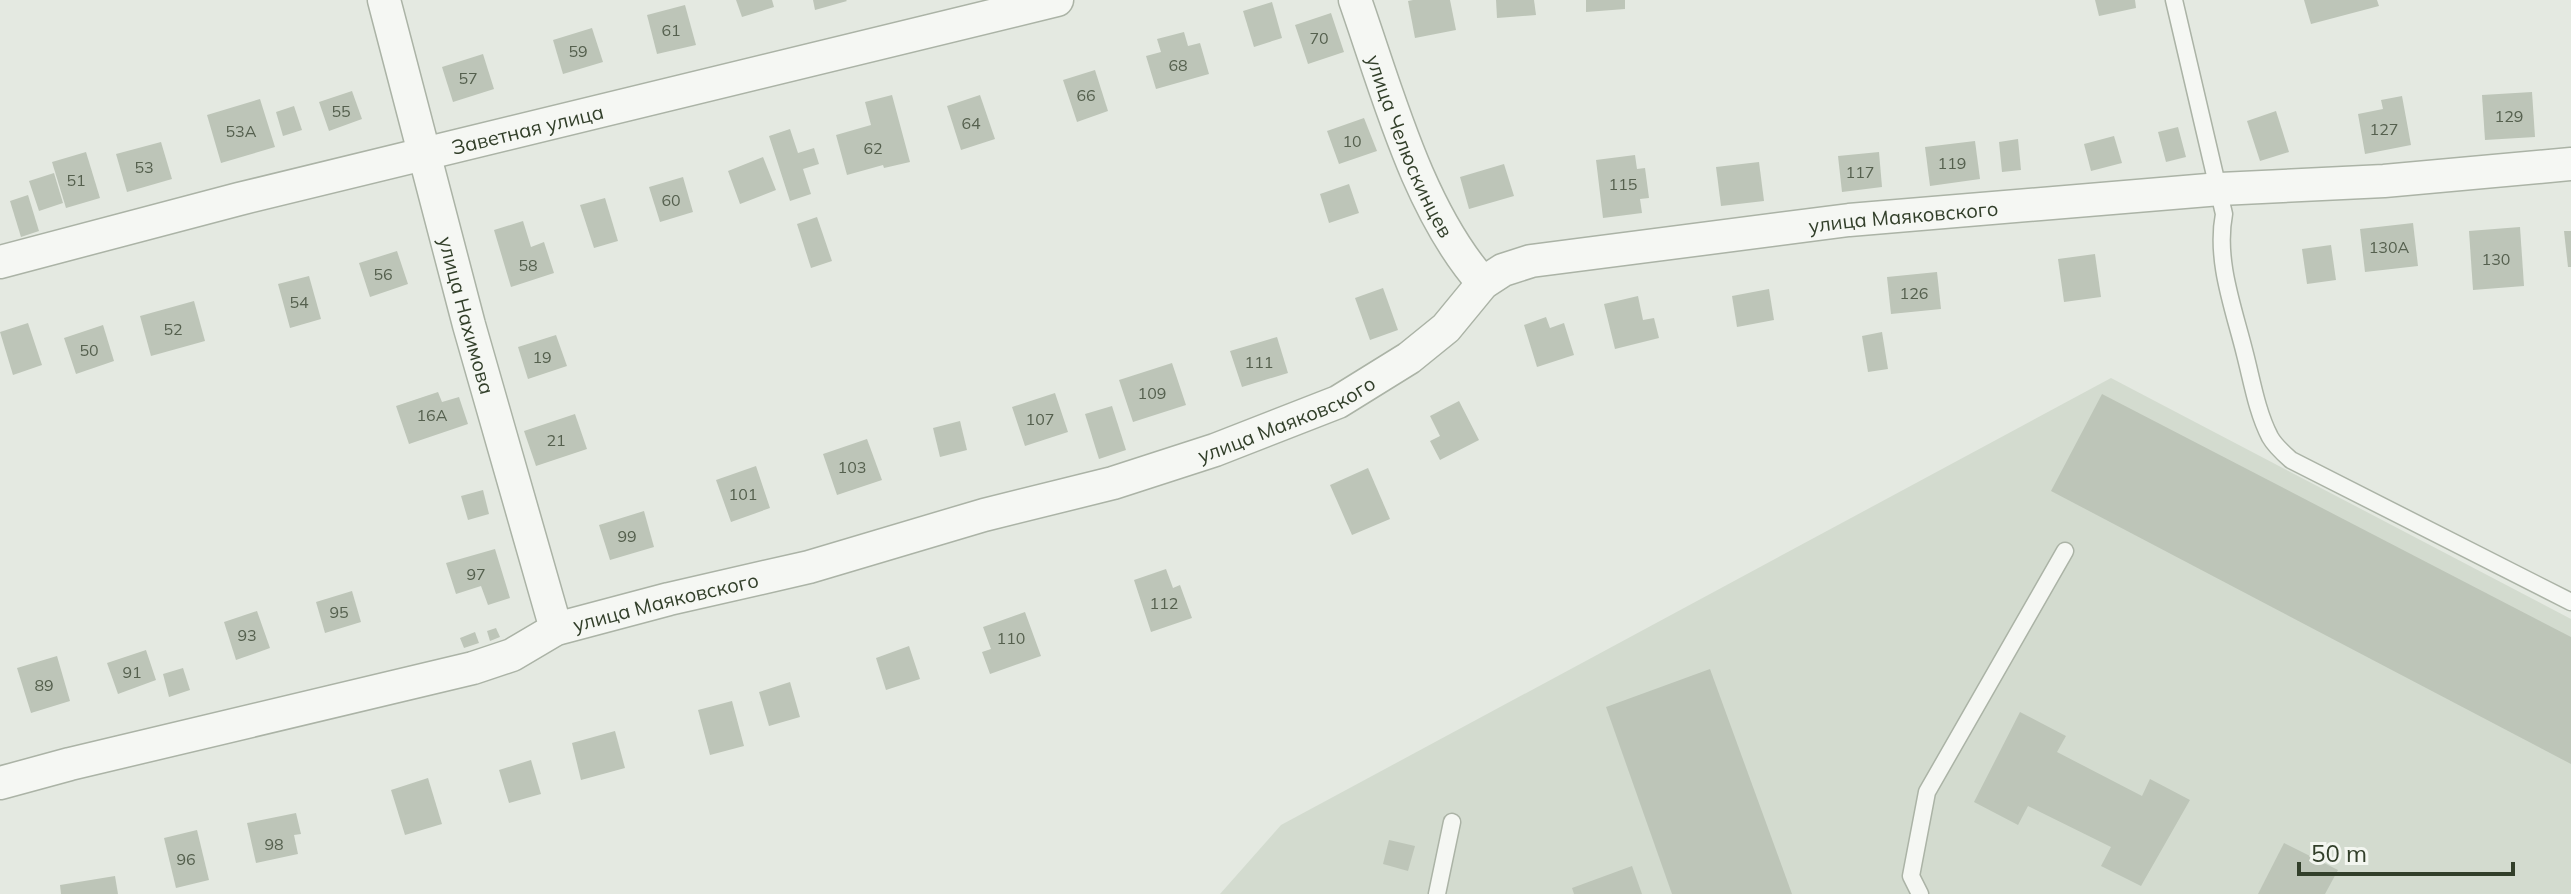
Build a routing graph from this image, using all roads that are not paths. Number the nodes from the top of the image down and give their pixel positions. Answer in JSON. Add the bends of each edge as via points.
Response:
{"nodes":[{"id":1,"x":384,"y":0,"type":"edge"},
{"id":2,"x":1057,"y":0,"type":"edge"},
{"id":3,"x":1355,"y":0,"type":"edge"},
{"id":4,"x":2174,"y":0,"type":"edge"},
{"id":5,"x":426,"y":155,"type":"junction"},
{"id":6,"x":2571,"y":164,"type":"edge"},
{"id":7,"x":2220,"y":189,"type":"junction"},
{"id":8,"x":0,"y":262,"type":"edge"},
{"id":9,"x":1483,"y":283,"type":"junction"},
{"id":10,"x":2065,"y":551,"type":"dead end"},
{"id":11,"x":2571,"y":602,"type":"edge"},
{"id":12,"x":556,"y":629,"type":"junction"},
{"id":13,"x":0,"y":783,"type":"edge"},
{"id":14,"x":1452,"y":822,"type":"dead end"},
{"id":15,"x":1437,"y":894,"type":"edge"},
{"id":16,"x":1920,"y":894,"type":"edge"}],
"edges":[{"from":1,"to":5,"type":"street","name":"улица Нахимова"},
{"from":2,"to":5,"type":"street","name":"Заветная улица"},
{"from":3,"to":9,"type":"street","name":"улица Челюскинцев","via":[[1437,216]]},
{"from":4,"to":7,"type":"lane"},
{"from":5,"to":8,"type":"street","name":"Заветная улица"},
{"from":5,"to":12,"type":"street","name":"улица Нахимова"},
{"from":6,"to":7,"type":"street","name":"улица Маяковского"},
{"from":7,"to":9,"type":"street","name":"улица Маяковского","via":[[1834,221],[1531,261]]},
{"from":7,"to":11,"type":"lane","via":[[2226,282],[2254,389],[2279,450]]},
{"from":9,"to":12,"type":"street","name":"улица Маяковского","via":[[1446,328],[1362,388],[1215,450],[809,567]]},
{"from":10,"to":16,"type":"lane","via":[[1927,792],[1911,876]]},
{"from":12,"to":13,"type":"street","name":"улица Маяковского","via":[[512,655],[473,668]]},
{"from":14,"to":15,"type":"lane"}]}
